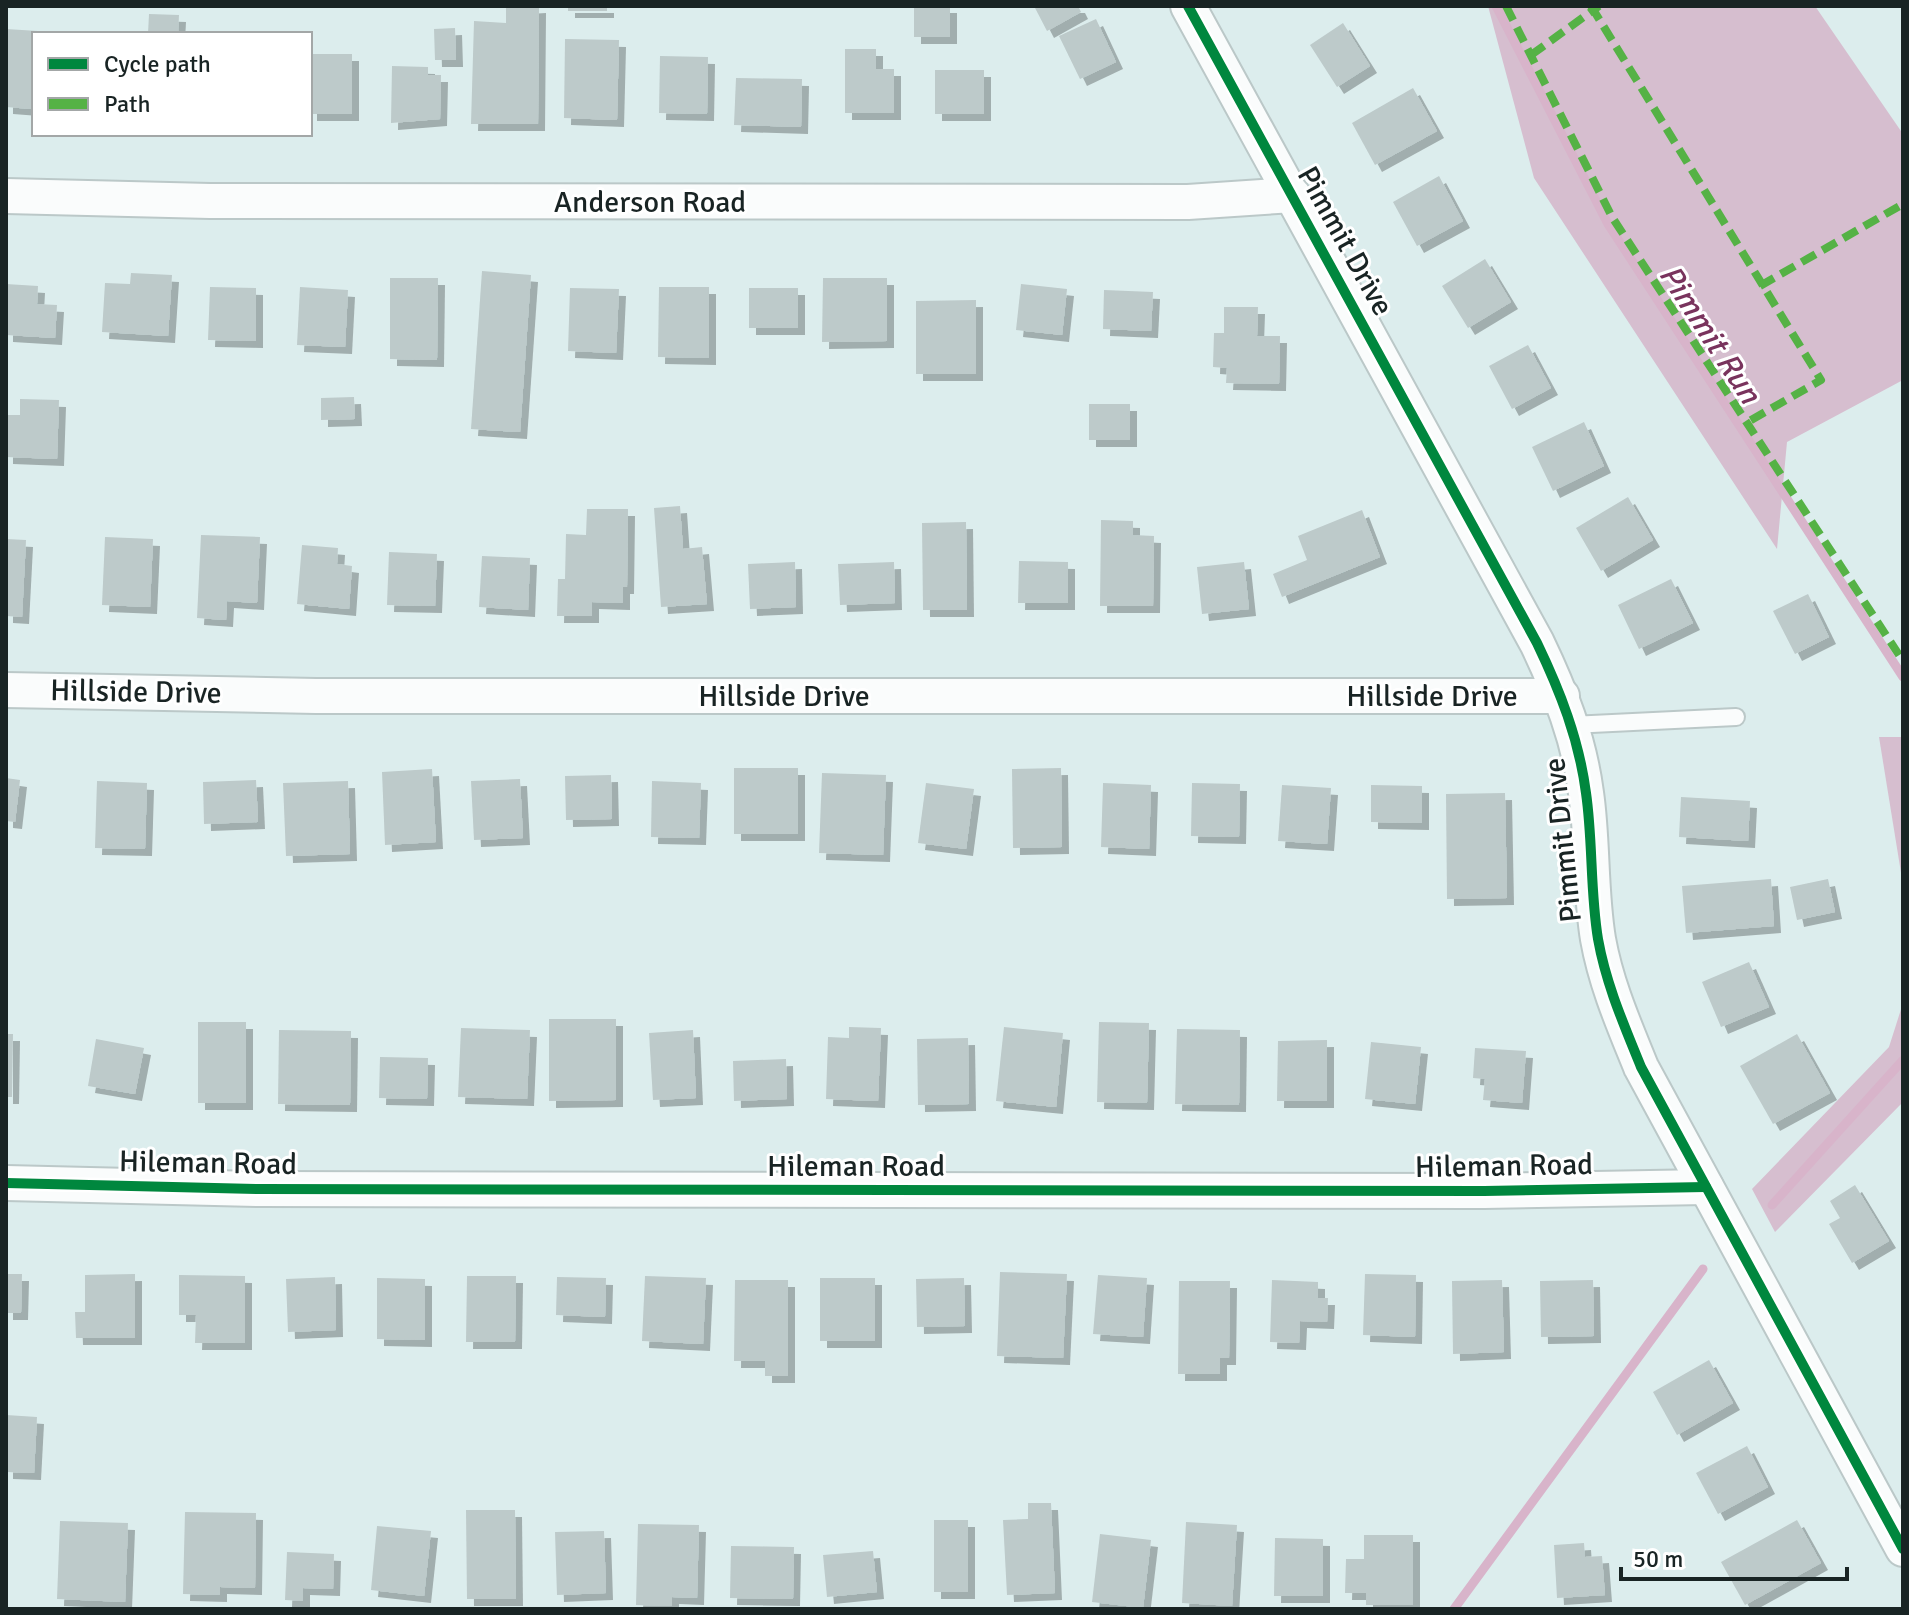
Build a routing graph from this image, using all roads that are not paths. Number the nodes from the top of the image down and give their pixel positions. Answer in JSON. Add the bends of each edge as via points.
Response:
{"nodes":[{"id":1,"x":1188,"y":6,"type":"edge"},
{"id":2,"x":1293,"y":195,"type":"junction"},
{"id":3,"x":6,"y":196,"type":"edge"},
{"id":4,"x":6,"y":690,"type":"edge"},
{"id":5,"x":1567,"y":710,"type":"junction"},
{"id":6,"x":1736,"y":717,"type":"dead end"},
{"id":7,"x":6,"y":1183,"type":"edge"},
{"id":8,"x":1706,"y":1187,"type":"junction"},
{"id":9,"x":1903,"y":1549,"type":"edge"}],
"edges":[{"from":1,"to":2,"type":"street","name":"Pimmit Drive"},
{"from":2,"to":3,"type":"street","name":"Anderson Road","via":[[1188,202]]},
{"from":2,"to":5,"type":"street","name":"Pimmit Drive","via":[[1537,643]]},
{"from":4,"to":5,"type":"street","name":"Hillside Drive"},
{"from":5,"to":6,"type":"lane"},
{"from":5,"to":8,"type":"street","name":"Pimmit Drive","via":[[1587,794],[1599,942],[1614,1000],[1641,1067]]},
{"from":7,"to":8,"type":"street","name":"Hileman Road","via":[[307,1189]]},
{"from":8,"to":9,"type":"street","name":"Pimmit Drive"}]}
